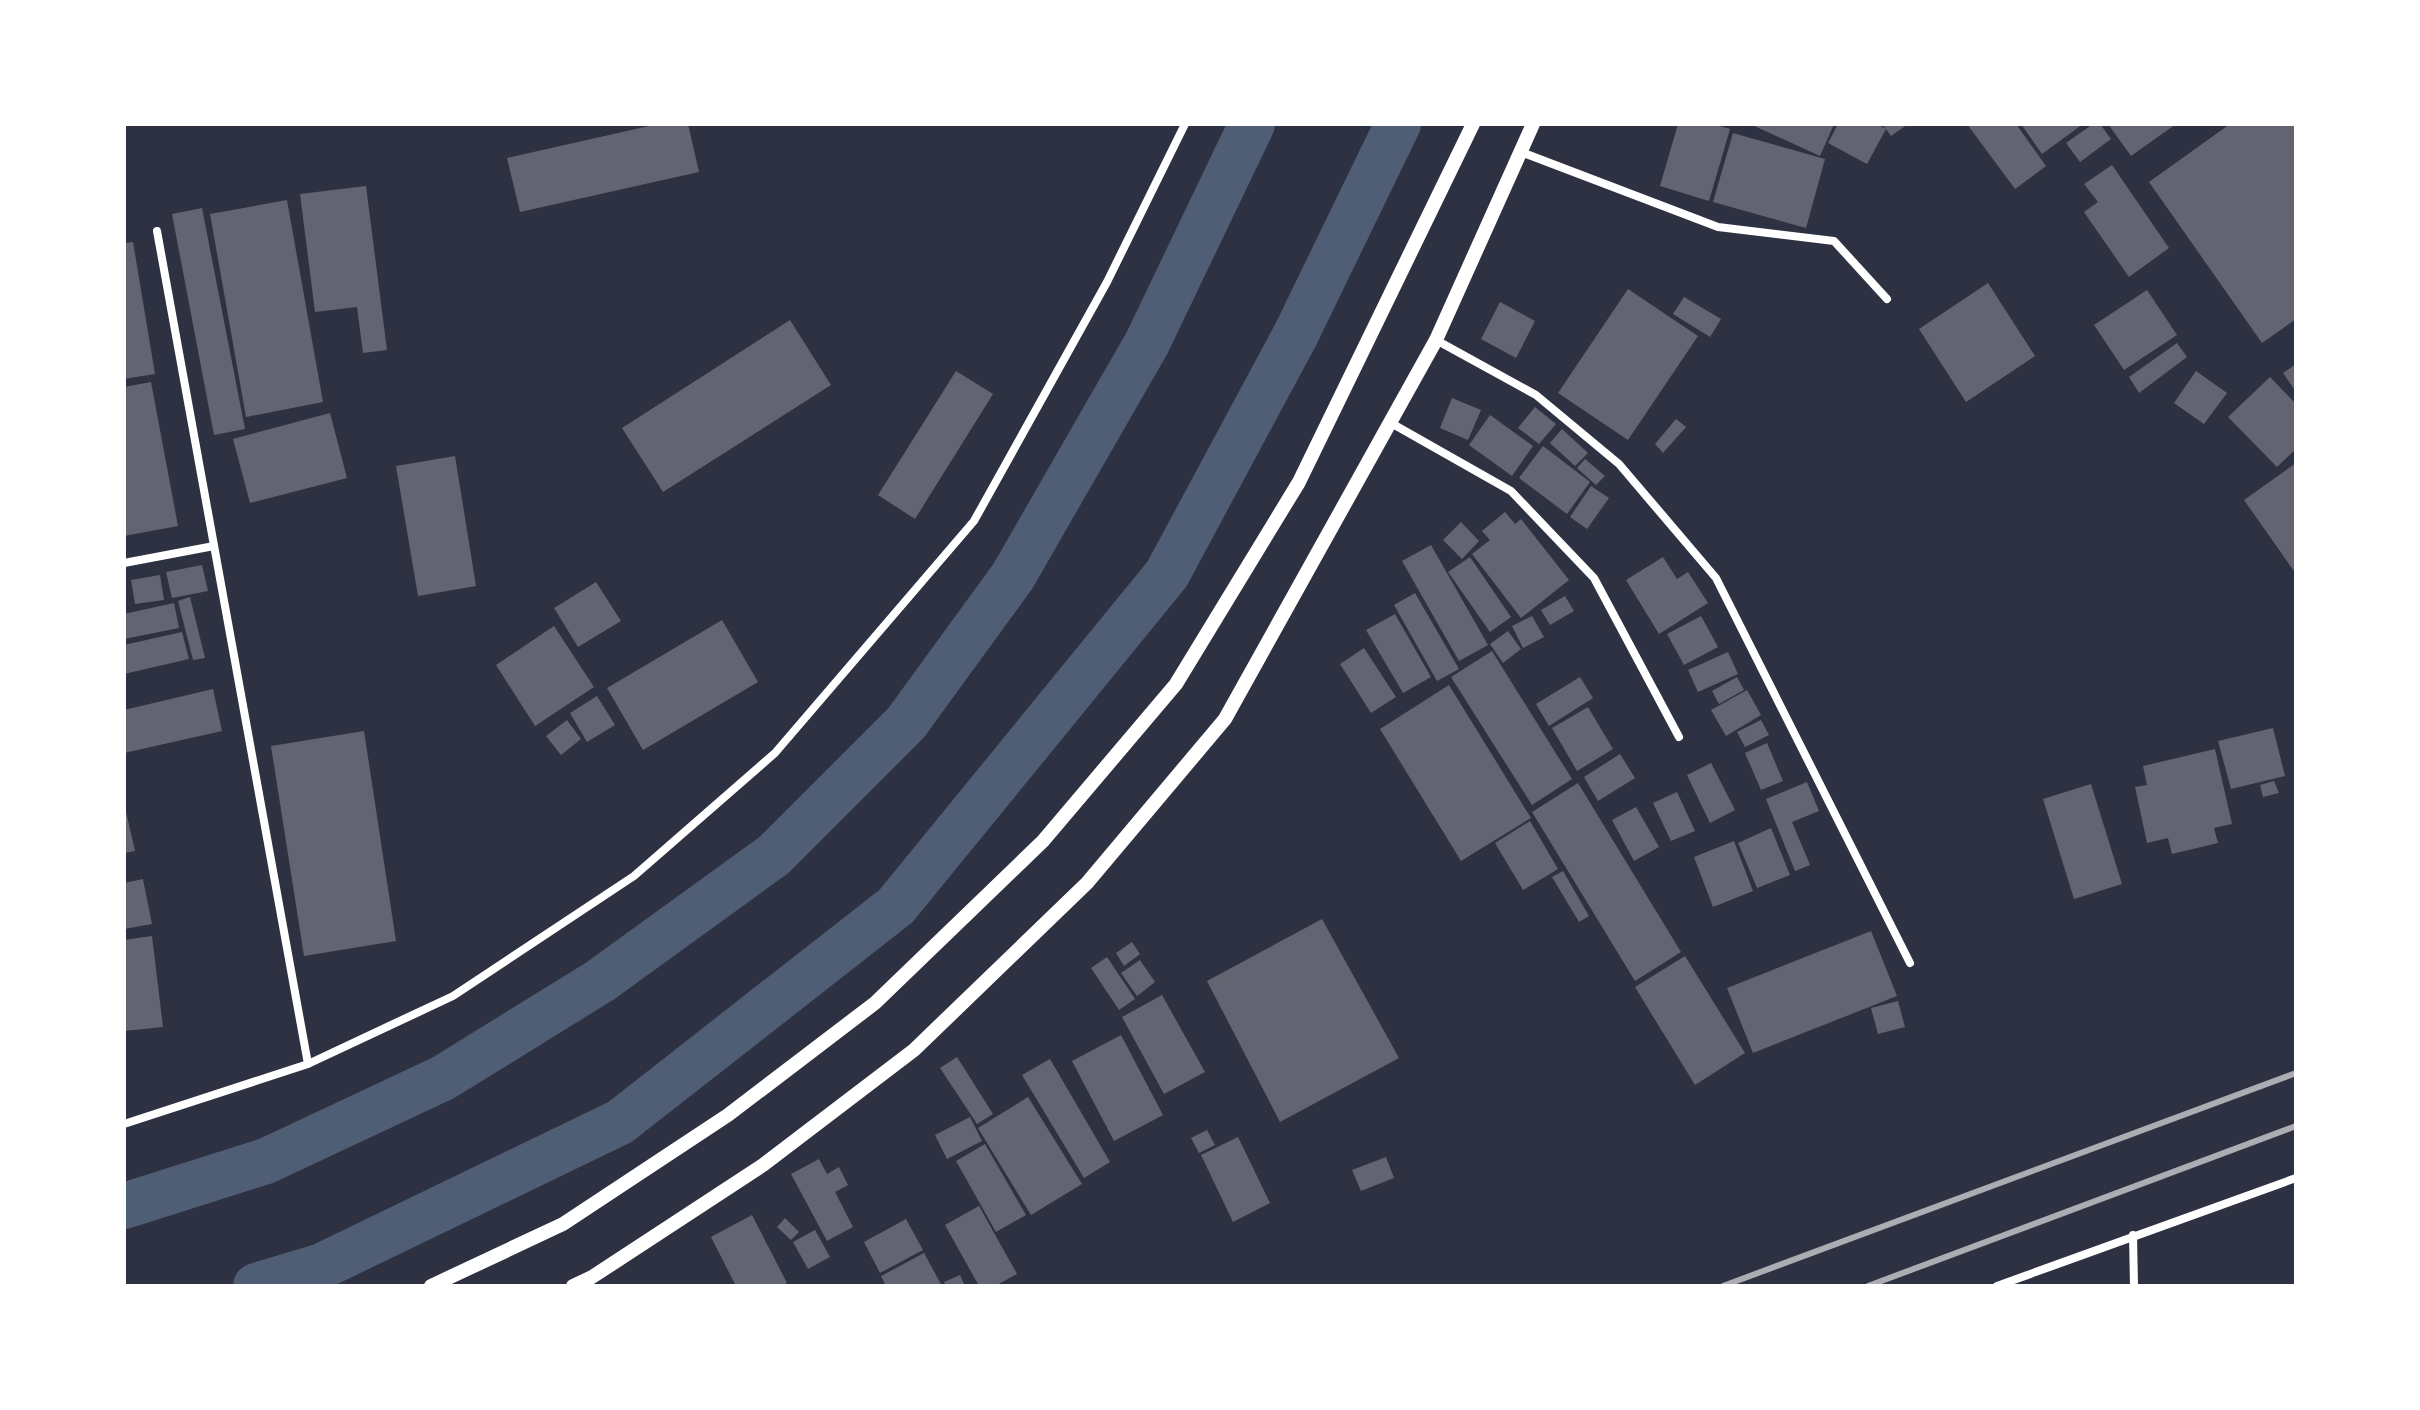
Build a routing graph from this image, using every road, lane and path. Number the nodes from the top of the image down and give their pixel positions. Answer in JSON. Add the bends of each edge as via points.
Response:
{"nodes":[{"id":1,"x":1185,"y":124,"type":"edge"},
{"id":2,"x":1473,"y":124,"type":"edge"},
{"id":3,"x":1533,"y":124,"type":"edge"},
{"id":4,"x":1521,"y":152,"type":"junction"},
{"id":5,"x":157,"y":231,"type":"dead end"},
{"id":6,"x":1887,"y":299,"type":"dead end"},
{"id":7,"x":1436,"y":340,"type":"junction"},
{"id":8,"x":1391,"y":423,"type":"junction"},
{"id":9,"x":214,"y":546,"type":"junction"},
{"id":10,"x":124,"y":563,"type":"edge"},
{"id":11,"x":1679,"y":737,"type":"dead end"},
{"id":12,"x":1910,"y":963,"type":"dead end"},
{"id":13,"x":308,"y":1064,"type":"junction"},
{"id":14,"x":124,"y":1124,"type":"edge"},
{"id":15,"x":2296,"y":1178,"type":"edge"},
{"id":16,"x":2133,"y":1235,"type":"junction"},
{"id":17,"x":431,"y":1286,"type":"edge"},
{"id":18,"x":573,"y":1286,"type":"edge"},
{"id":19,"x":1997,"y":1286,"type":"edge"},
{"id":20,"x":2134,"y":1286,"type":"edge"}],
"edges":[{"from":1,"to":13,"type":"street","via":[[1107,282],[974,521],[775,753],[634,876],[505,962],[453,996]]},
{"from":2,"to":17,"type":"street","via":[[1299,482],[1176,684],[1043,841],[875,1003],[728,1115],[563,1224]]},
{"from":3,"to":4,"type":"street"},
{"from":4,"to":6,"type":"street","via":[[1718,227],[1834,241]]},
{"from":4,"to":7,"type":"street"},
{"from":5,"to":9,"type":"street"},
{"from":7,"to":8,"type":"street"},
{"from":7,"to":12,"type":"street","via":[[1536,395],[1619,464],[1716,578]]},
{"from":8,"to":11,"type":"street","via":[[1511,491],[1594,578]]},
{"from":8,"to":18,"type":"street","via":[[1225,719],[1087,883],[914,1050],[763,1165]]},
{"from":9,"to":10,"type":"street"},
{"from":9,"to":13,"type":"street"},
{"from":13,"to":14,"type":"street"},
{"from":15,"to":16,"type":"street"},
{"from":16,"to":19,"type":"street"},
{"from":16,"to":20,"type":"street"}]}
